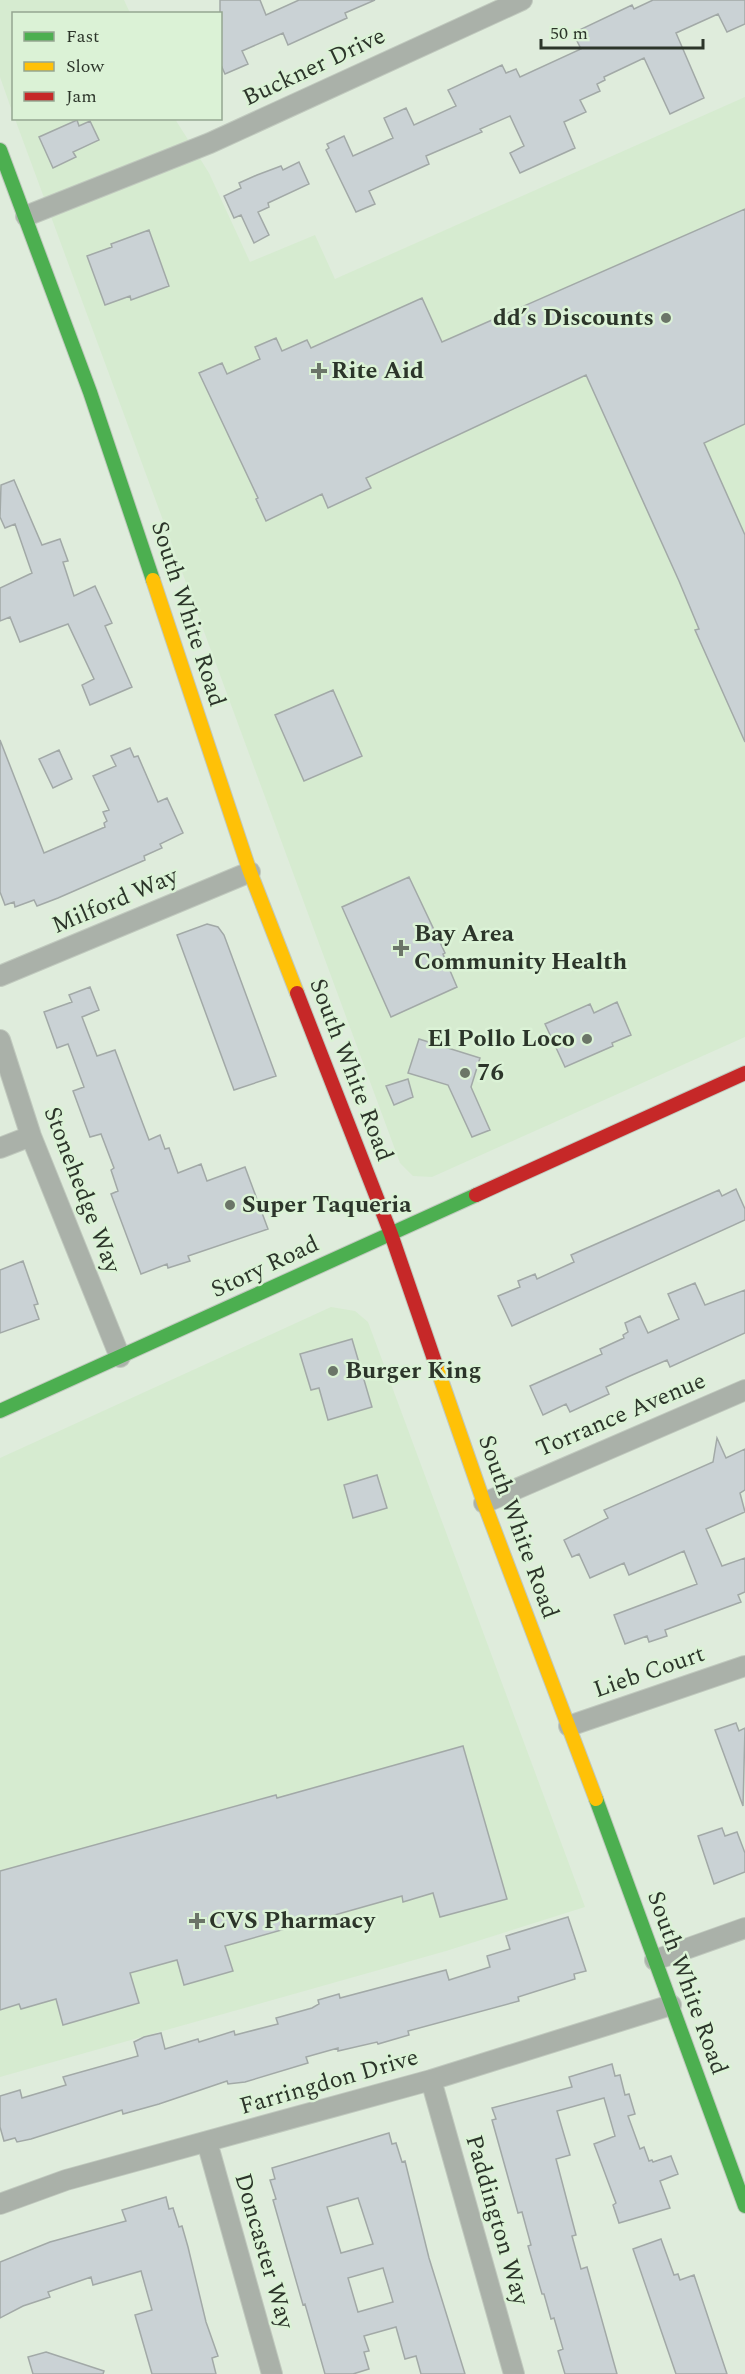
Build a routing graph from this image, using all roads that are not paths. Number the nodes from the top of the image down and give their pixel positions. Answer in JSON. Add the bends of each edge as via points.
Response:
{"nodes":[{"id":1,"x":522,"y":0,"type":"edge"},
{"id":2,"x":0,"y":150,"type":"edge"},
{"id":3,"x":26,"y":216,"type":"junction"},
{"id":4,"x":250,"y":872,"type":"junction"},
{"id":5,"x":0,"y":976,"type":"edge"},
{"id":6,"x":0,"y":1040,"type":"edge"},
{"id":7,"x":745,"y":1073,"type":"edge"},
{"id":8,"x":31,"y":1136,"type":"junction"},
{"id":9,"x":0,"y":1148,"type":"edge"},
{"id":10,"x":391,"y":1234,"type":"junction"},
{"id":11,"x":120,"y":1357,"type":"junction"},
{"id":12,"x":745,"y":1390,"type":"edge"},
{"id":13,"x":0,"y":1411,"type":"edge"},
{"id":14,"x":484,"y":1503,"type":"junction"},
{"id":15,"x":745,"y":1666,"type":"edge"},
{"id":16,"x":569,"y":1726,"type":"junction"},
{"id":17,"x":745,"y":1928,"type":"edge"},
{"id":18,"x":655,"y":1960,"type":"junction"},
{"id":19,"x":671,"y":2005,"type":"junction"},
{"id":20,"x":431,"y":2080,"type":"junction"},
{"id":21,"x":207,"y":2142,"type":"junction"},
{"id":22,"x":743,"y":2194,"type":"edge"},
{"id":23,"x":0,"y":2204,"type":"edge"},
{"id":24,"x":272,"y":2374,"type":"edge"},
{"id":25,"x":514,"y":2374,"type":"edge"}],
"edges":[{"from":1,"to":3,"type":"street","name":"Buckner Drive","via":[[210,143]]},
{"from":2,"to":3,"type":"main road","name":"South White Road"},
{"from":3,"to":4,"type":"main road","name":"South White Road","via":[[90,392]]},
{"from":4,"to":5,"type":"street","name":"Milford Way"},
{"from":4,"to":10,"type":"main road","name":"South White Road"},
{"from":6,"to":8,"type":"street","name":"Stonehedge Way"},
{"from":7,"to":10,"type":"main road","name":"Story Road"},
{"from":8,"to":9,"type":"street"},
{"from":8,"to":11,"type":"street","name":"Stonehedge Way"},
{"from":10,"to":11,"type":"main road","name":"Story Road"},
{"from":10,"to":14,"type":"main road","name":"South White Road"},
{"from":11,"to":13,"type":"main road","name":"Story Road"},
{"from":12,"to":14,"type":"street","name":"Torrance Avenue"},
{"from":14,"to":16,"type":"main road","name":"South White Road"},
{"from":15,"to":16,"type":"street","name":"Lieb Court"},
{"from":16,"to":18,"type":"main road","name":"South White Road"},
{"from":17,"to":18,"type":"street"},
{"from":18,"to":19,"type":"main road","name":"South White Road"},
{"from":19,"to":20,"type":"street","name":"Farringdon Drive"},
{"from":19,"to":22,"type":"main road","name":"South White Road"},
{"from":20,"to":21,"type":"street","name":"Farringdon Drive"},
{"from":20,"to":25,"type":"street","name":"Paddington Way"},
{"from":21,"to":23,"type":"street","name":"Farringdon Drive","via":[[66,2180]]},
{"from":21,"to":24,"type":"street","name":"Doncaster Way"}]}
